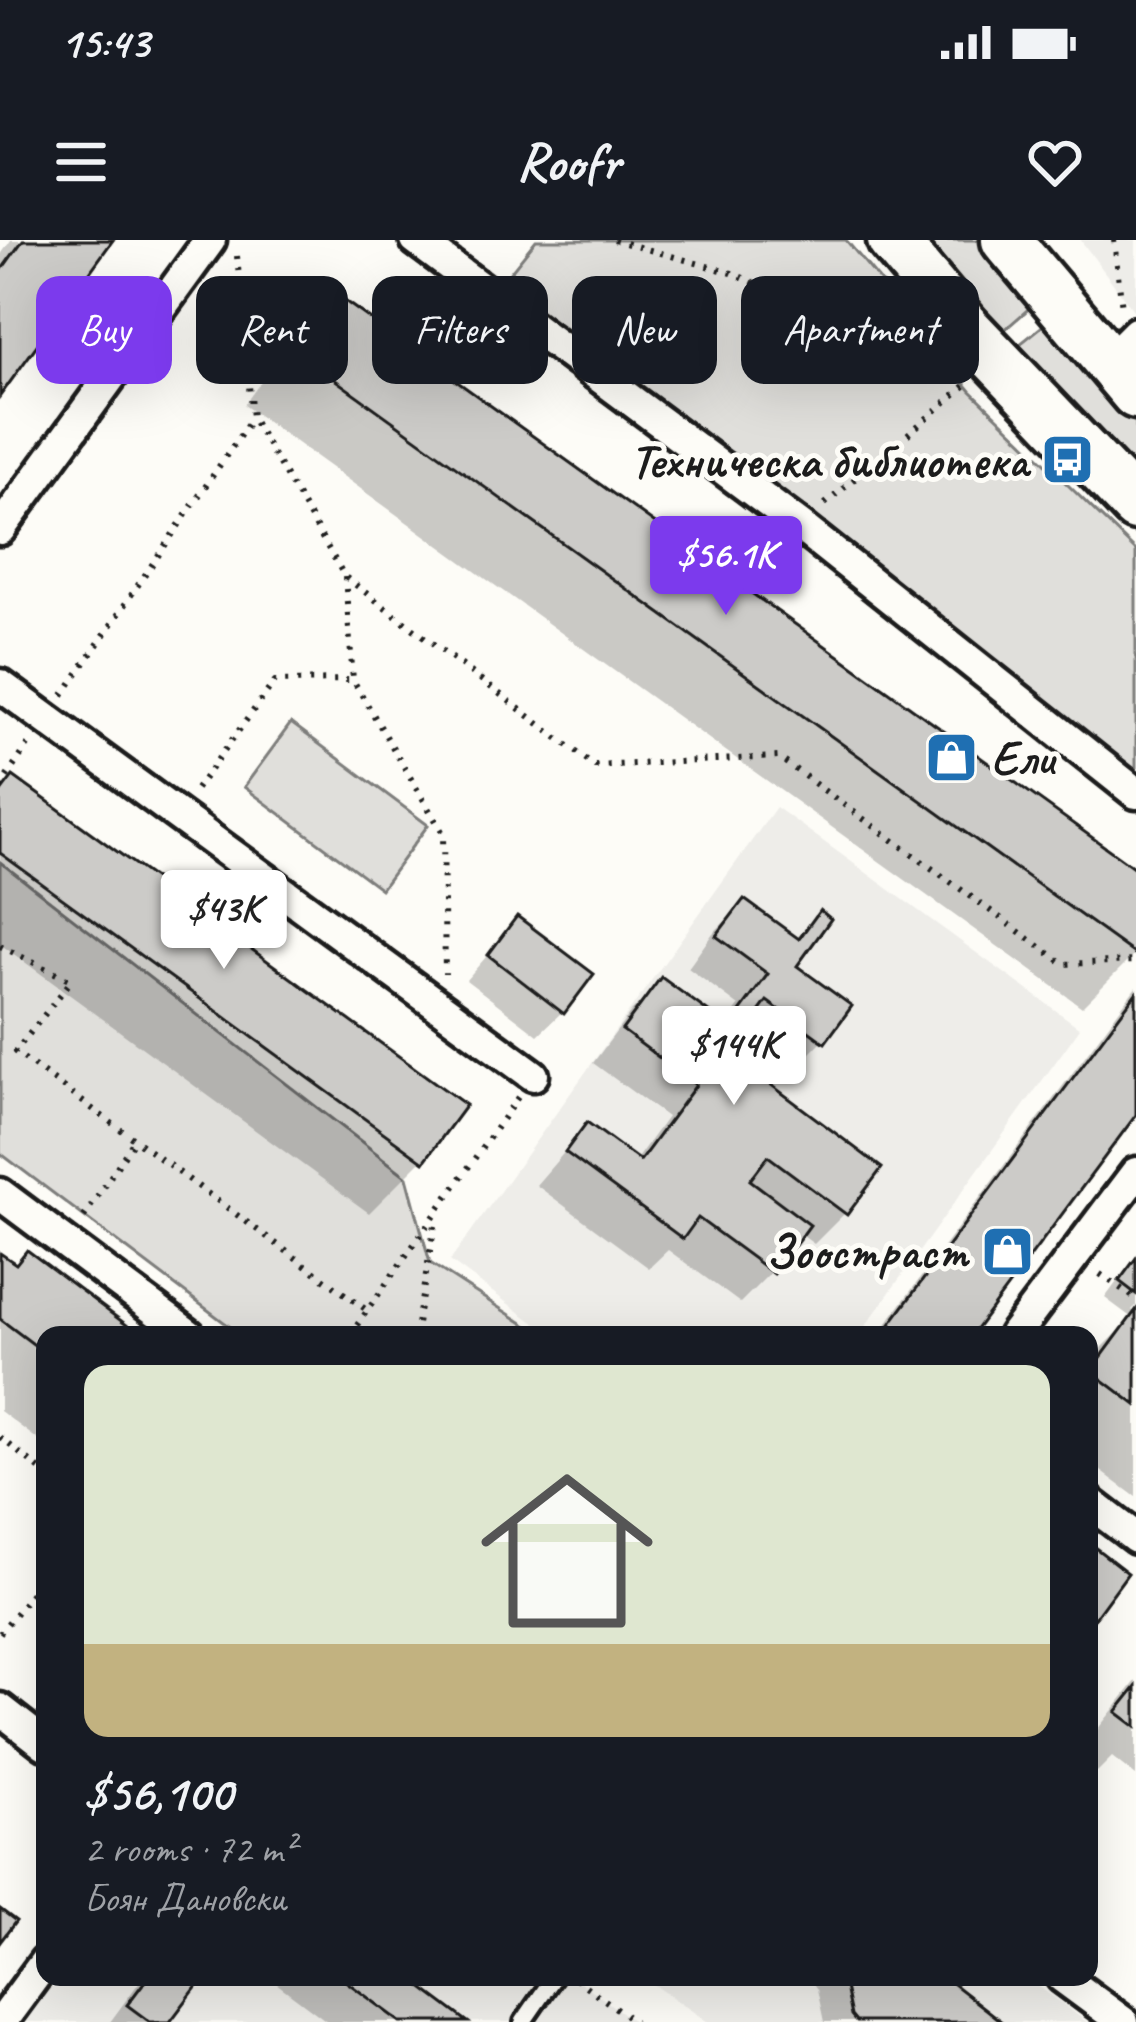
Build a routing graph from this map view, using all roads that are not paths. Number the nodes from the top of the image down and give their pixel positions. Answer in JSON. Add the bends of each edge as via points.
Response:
{"nodes":[{"id":1,"x":210,"y":240,"type":"edge"},
{"id":2,"x":416,"y":240,"type":"edge"},
{"id":3,"x":892,"y":240,"type":"edge"},
{"id":4,"x":1006,"y":240,"type":"edge"},
{"id":5,"x":1126,"y":358,"type":"edge"},
{"id":6,"x":1136,"y":506,"type":"edge"},
{"id":7,"x":0,"y":529,"type":"edge"},
{"id":8,"x":0,"y":685,"type":"edge"},
{"id":9,"x":1136,"y":793,"type":"edge"},
{"id":10,"x":533,"y":1075,"type":"road end"},
{"id":11,"x":1136,"y":1173,"type":"edge"},
{"id":12,"x":0,"y":1194,"type":"edge"},
{"id":13,"x":177,"y":1326,"type":"edge"},
{"id":14,"x":1021,"y":1326,"type":"edge"},
{"id":15,"x":1098,"y":1509,"type":"edge"},
{"id":16,"x":1136,"y":1538,"type":"edge"},
{"id":17,"x":0,"y":1708,"type":"edge"},
{"id":18,"x":36,"y":1737,"type":"edge"},
{"id":19,"x":36,"y":1974,"type":"edge"},
{"id":20,"x":548,"y":1986,"type":"edge"},
{"id":21,"x":1074,"y":1986,"type":"edge"},
{"id":22,"x":1,"y":2022,"type":"edge"},
{"id":23,"x":524,"y":2022,"type":"edge"},
{"id":24,"x":1123,"y":2022,"type":"edge"}],
"edges":[{"from":1,"to":7,"type":"street"},
{"from":2,"to":9,"type":"street","via":[[800,526]]},
{"from":3,"to":6,"type":"main road"},
{"from":4,"to":5,"type":"main road"},
{"from":8,"to":10,"type":"street"},
{"from":11,"to":14,"type":"street"},
{"from":12,"to":13,"type":"street"},
{"from":15,"to":16,"type":"street"},
{"from":17,"to":18,"type":"street"},
{"from":19,"to":22,"type":"street"},
{"from":20,"to":23,"type":"lane"},
{"from":21,"to":24,"type":"street"}]}
